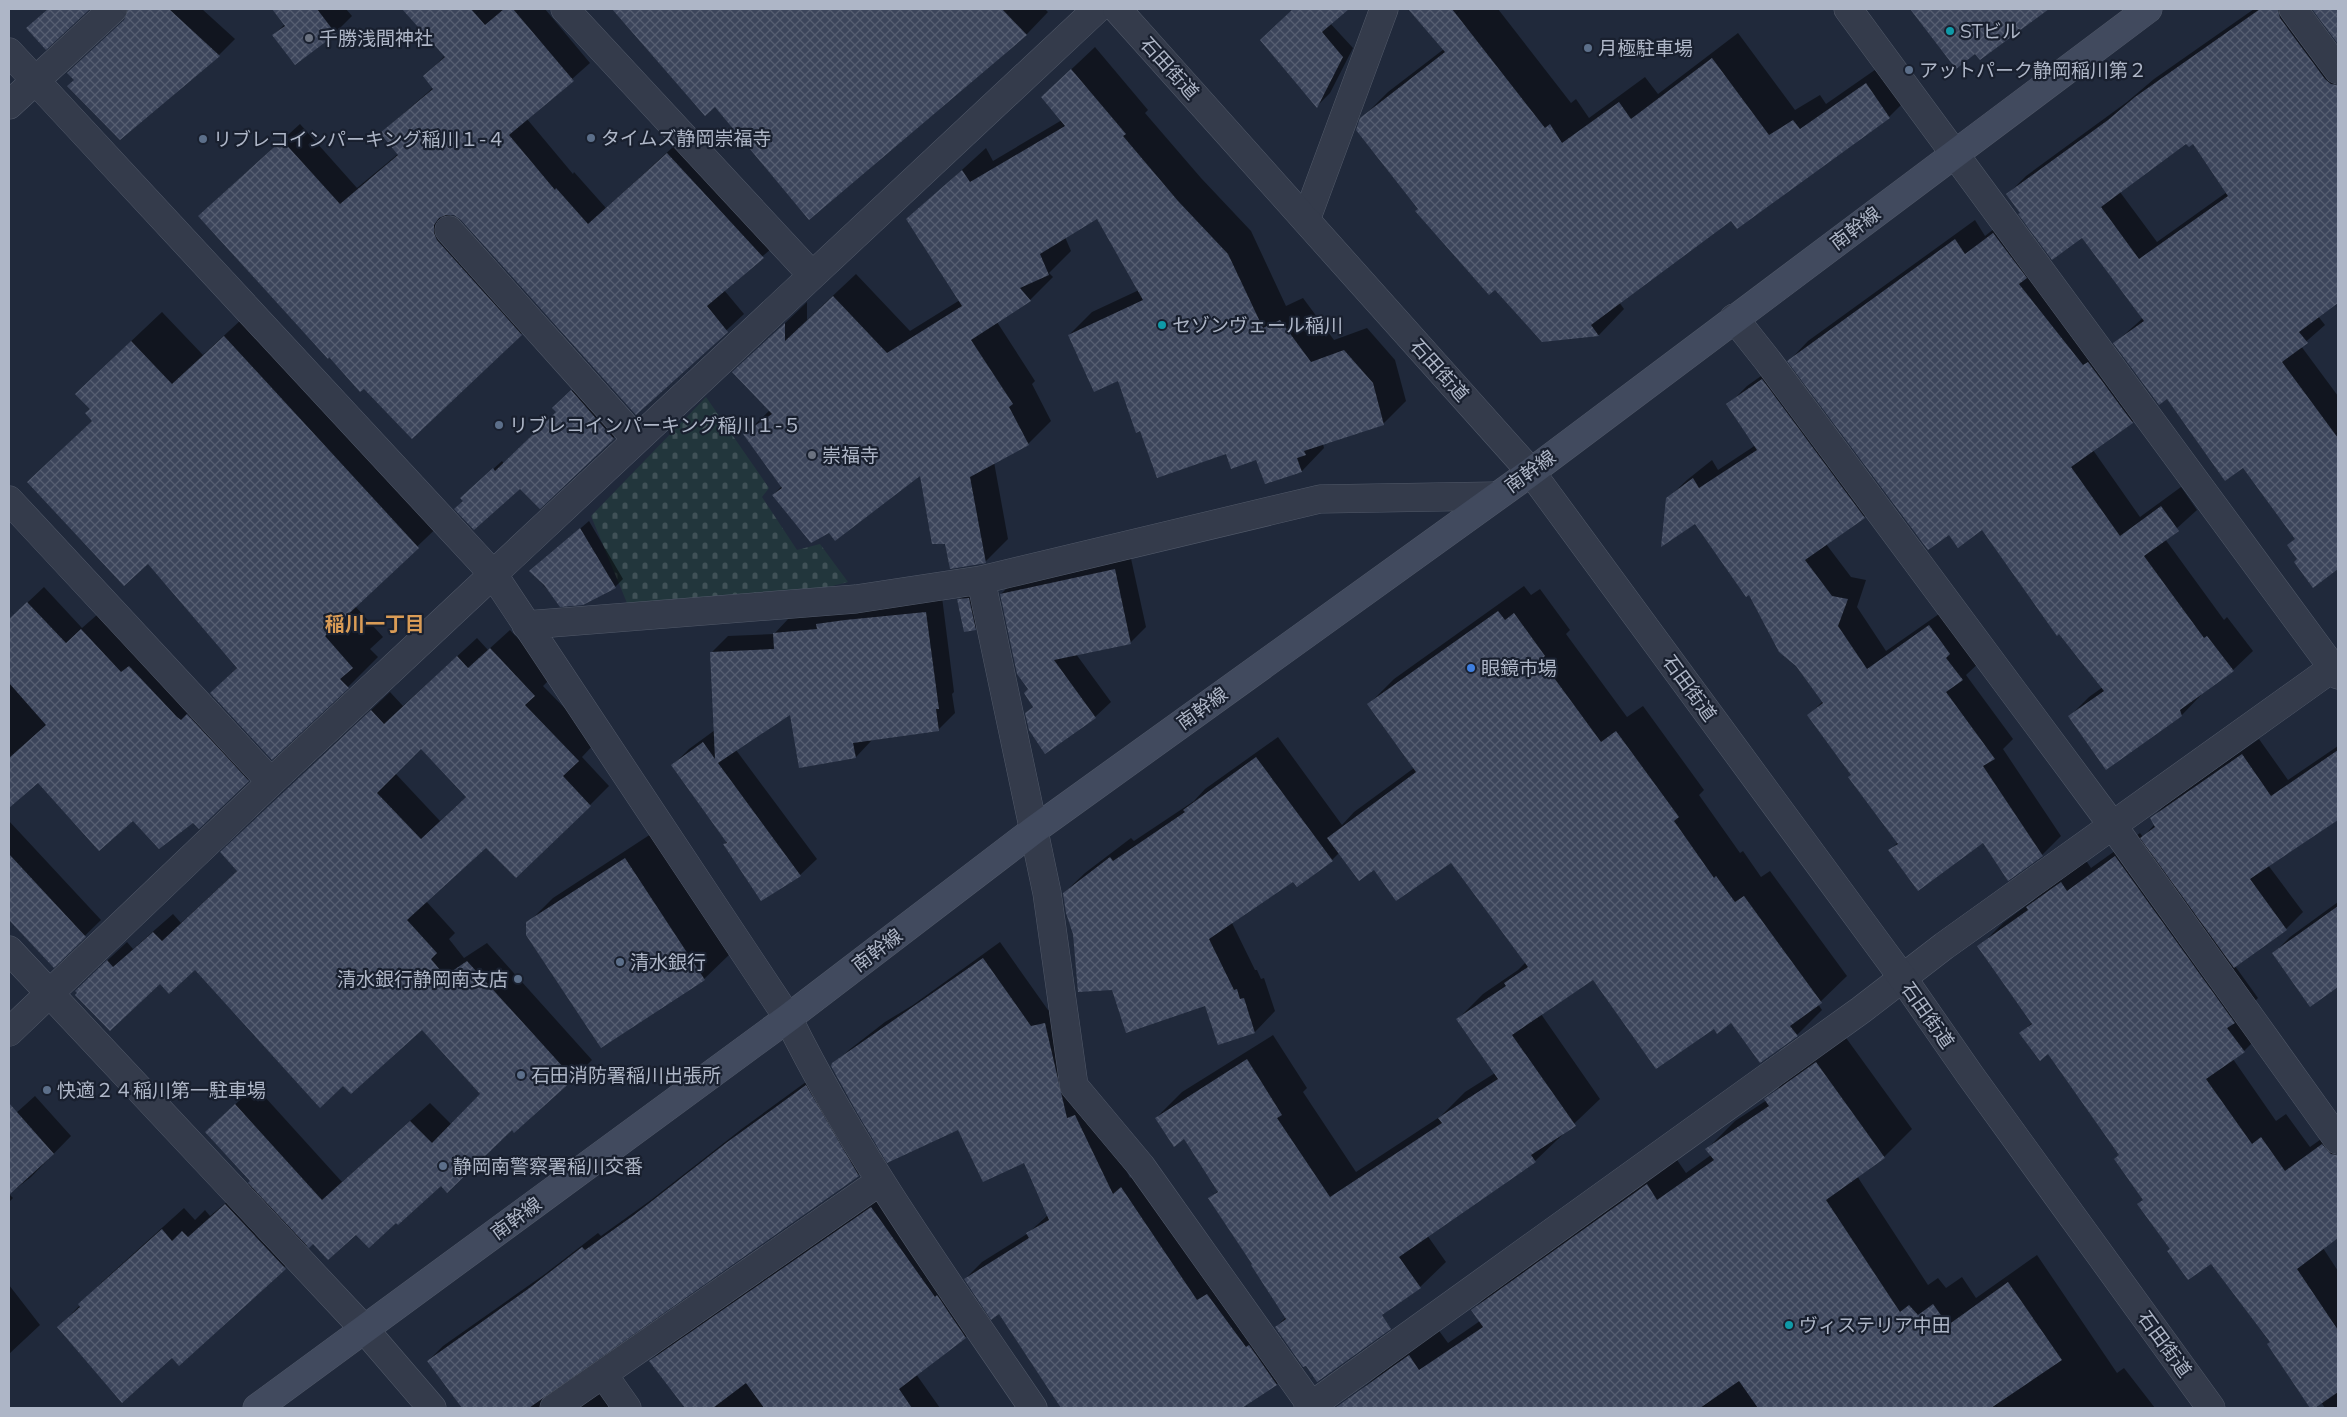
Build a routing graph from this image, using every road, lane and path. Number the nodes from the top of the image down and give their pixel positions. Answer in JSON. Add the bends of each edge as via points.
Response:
{"nodes":[{"id":1,"x":113,"y":9,"type":"edge"},
{"id":2,"x":565,"y":9,"type":"edge"},
{"id":3,"x":1097,"y":9,"type":"edge"},
{"id":4,"x":1117,"y":9,"type":"edge"},
{"id":5,"x":1384,"y":9,"type":"edge"},
{"id":6,"x":1848,"y":9,"type":"edge"},
{"id":7,"x":2148,"y":9,"type":"edge"},
{"id":8,"x":2293,"y":9,"type":"edge"},
{"id":9,"x":9,"y":52,"type":"edge"},
{"id":10,"x":2338,"y":70,"type":"edge"},
{"id":11,"x":36,"y":81,"type":"junction"},
{"id":12,"x":9,"y":105,"type":"edge"},
{"id":13,"x":1955,"y":153,"type":"junction"},
{"id":14,"x":1306,"y":220,"type":"junction"},
{"id":15,"x":449,"y":230,"type":"dead end"},
{"id":16,"x":811,"y":274,"type":"junction"},
{"id":17,"x":1734,"y":318,"type":"junction"},
{"id":18,"x":636,"y":439,"type":"junction"},
{"id":19,"x":1531,"y":472,"type":"junction"},
{"id":20,"x":1496,"y":496,"type":"junction"},
{"id":21,"x":9,"y":500,"type":"edge"},
{"id":22,"x":494,"y":574,"type":"junction"},
{"id":23,"x":981,"y":580,"type":"junction"},
{"id":24,"x":526,"y":625,"type":"junction"},
{"id":25,"x":2336,"y":669,"type":"edge"},
{"id":26,"x":271,"y":782,"type":"junction"},
{"id":27,"x":2113,"y":826,"type":"junction"},
{"id":28,"x":1034,"y":830,"type":"junction"},
{"id":29,"x":9,"y":950,"type":"edge"},
{"id":30,"x":1902,"y":977,"type":"junction"},
{"id":31,"x":50,"y":994,"type":"junction"},
{"id":32,"x":788,"y":1018,"type":"junction"},
{"id":33,"x":9,"y":1032,"type":"edge"},
{"id":34,"x":2338,"y":1140,"type":"edge"},
{"id":35,"x":879,"y":1182,"type":"junction"},
{"id":36,"x":365,"y":1330,"type":"junction"},
{"id":37,"x":603,"y":1374,"type":"junction"},
{"id":38,"x":1311,"y":1407,"type":"edge"},
{"id":39,"x":257,"y":1408,"type":"edge"},
{"id":40,"x":432,"y":1408,"type":"edge"},
{"id":41,"x":554,"y":1408,"type":"edge"},
{"id":42,"x":627,"y":1408,"type":"edge"},
{"id":43,"x":1033,"y":1408,"type":"edge"},
{"id":44,"x":2211,"y":1408,"type":"edge"}],
"edges":[{"from":1,"to":11,"type":"street"},
{"from":2,"to":16,"type":"street"},
{"from":3,"to":16,"type":"street"},
{"from":4,"to":14,"type":"street","name":"石田街道"},
{"from":5,"to":14,"type":"street"},
{"from":6,"to":13,"type":"street"},
{"from":7,"to":13,"type":"main road","name":"南幹線"},
{"from":8,"to":10,"type":"street"},
{"from":9,"to":11,"type":"street"},
{"from":11,"to":12,"type":"street"},
{"from":11,"to":22,"type":"street"},
{"from":13,"to":17,"type":"main road","name":"南幹線"},
{"from":13,"to":25,"type":"street"},
{"from":14,"to":19,"type":"street","name":"石田街道"},
{"from":15,"to":18,"type":"street"},
{"from":16,"to":18,"type":"street"},
{"from":17,"to":19,"type":"main road","name":"南幹線"},
{"from":17,"to":27,"type":"street"},
{"from":18,"to":22,"type":"street"},
{"from":19,"to":20,"type":"main road","name":"南幹線"},
{"from":19,"to":30,"type":"street","name":"石田街道"},
{"from":20,"to":23,"type":"street","via":[[1320,499]]},
{"from":20,"to":28,"type":"main road","name":"南幹線"},
{"from":21,"to":26,"type":"street"},
{"from":22,"to":24,"type":"street"},
{"from":22,"to":26,"type":"street"},
{"from":23,"to":24,"type":"street","via":[[856,598]]},
{"from":23,"to":28,"type":"street"},
{"from":24,"to":32,"type":"street"},
{"from":25,"to":27,"type":"street"},
{"from":26,"to":31,"type":"street"},
{"from":27,"to":30,"type":"street"},
{"from":27,"to":34,"type":"street"},
{"from":28,"to":32,"type":"main road","name":"南幹線"},
{"from":28,"to":38,"type":"street","via":[[1047,893],[1074,1086],[1141,1166]]},
{"from":29,"to":31,"type":"street"},
{"from":30,"to":38,"type":"street","via":[[1853,1016]]},
{"from":30,"to":44,"type":"street","name":"石田街道"},
{"from":31,"to":33,"type":"street"},
{"from":31,"to":36,"type":"street"},
{"from":32,"to":35,"type":"street","via":[[813,1069]]},
{"from":32,"to":36,"type":"main road","name":"南幹線"},
{"from":35,"to":37,"type":"street"},
{"from":35,"to":43,"type":"street"},
{"from":36,"to":39,"type":"main road","name":"南幹線"},
{"from":36,"to":40,"type":"street"},
{"from":37,"to":41,"type":"street"},
{"from":37,"to":42,"type":"street"}]}
